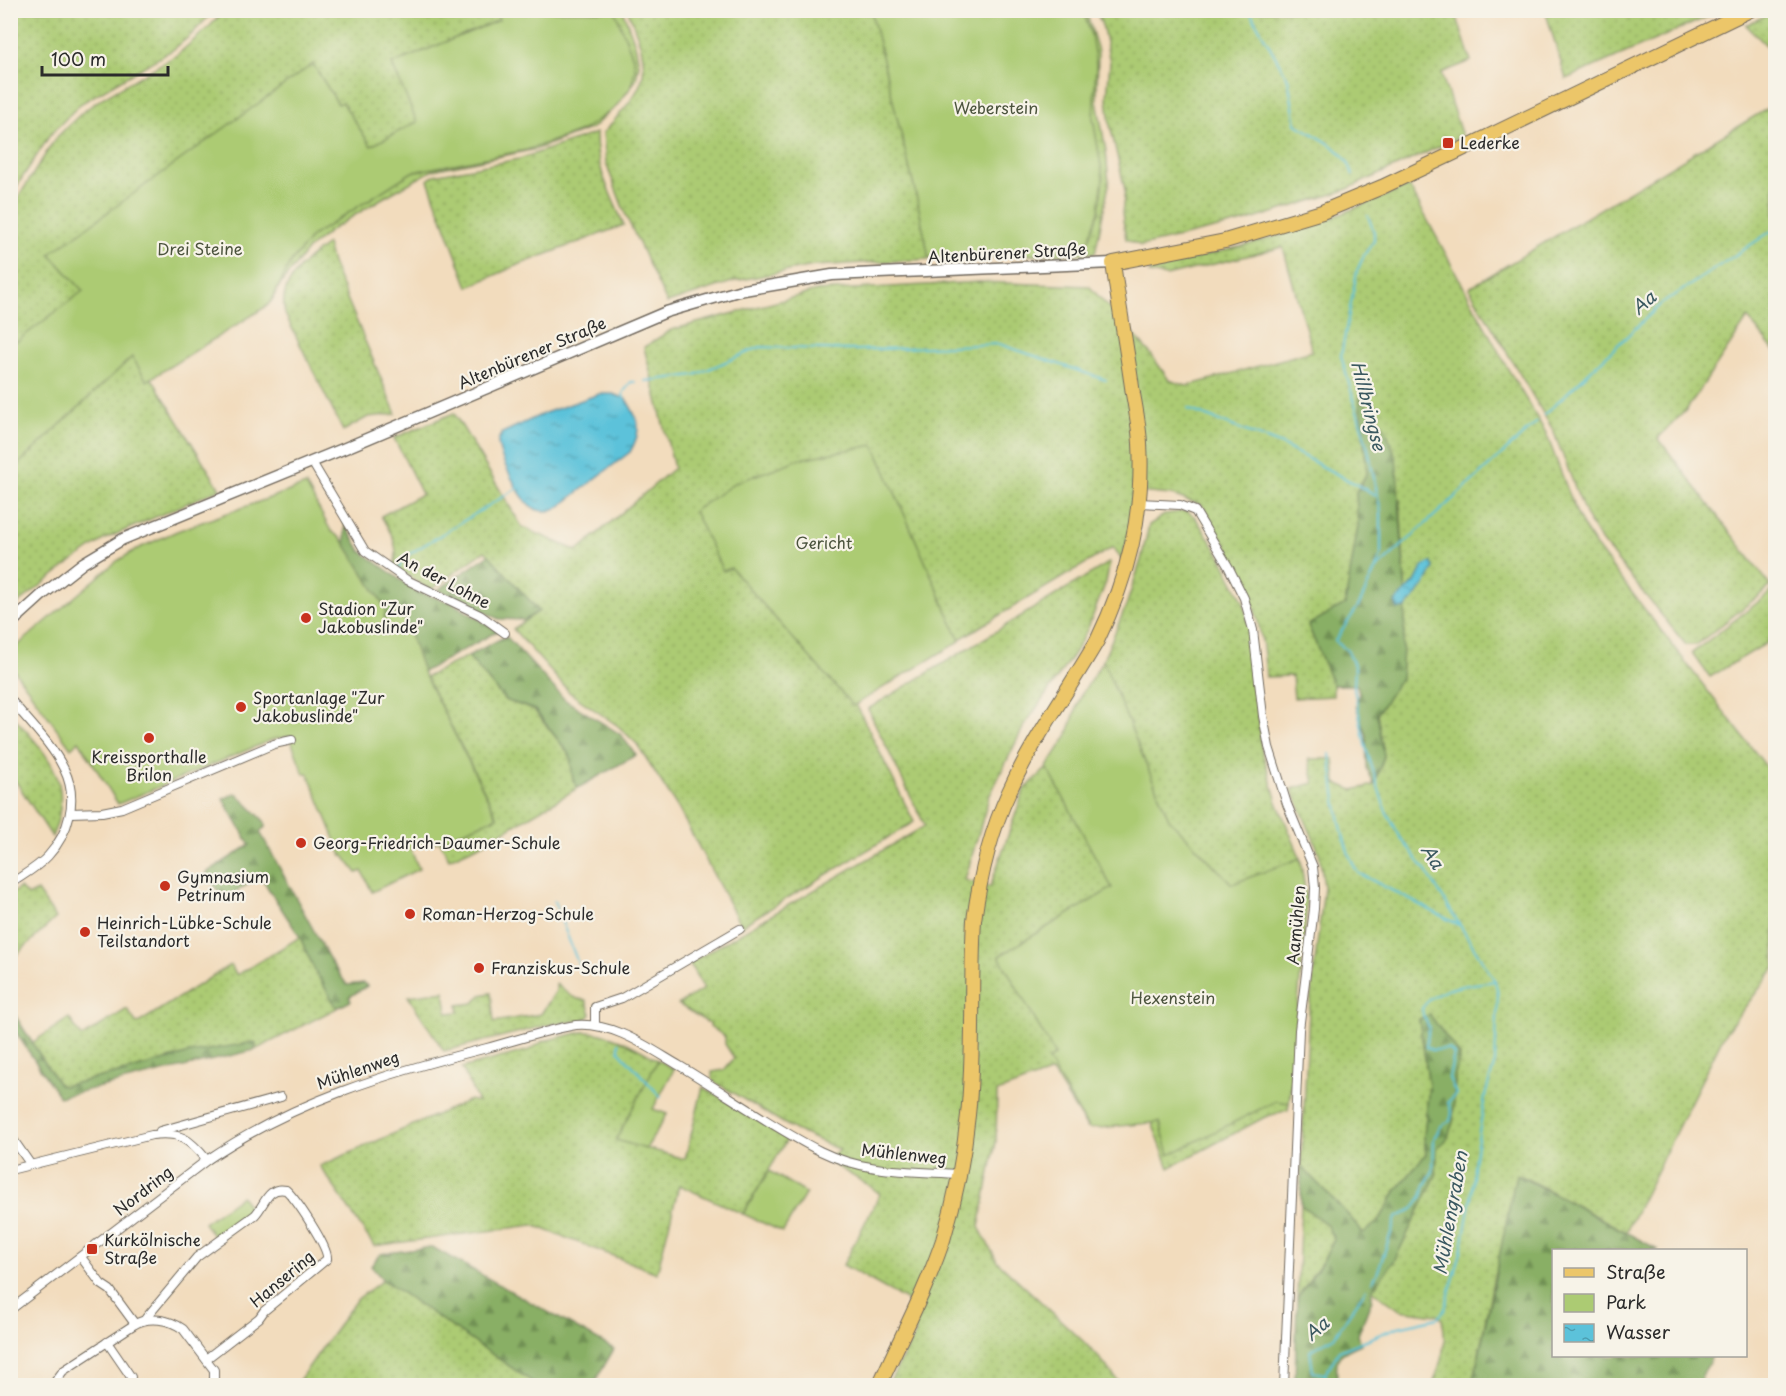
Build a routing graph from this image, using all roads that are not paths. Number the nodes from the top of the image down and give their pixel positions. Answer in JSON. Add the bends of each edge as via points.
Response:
{"nodes":[{"id":1,"x":1750,"y":10,"type":"edge"},
{"id":2,"x":1113,"y":263,"type":"junction"},
{"id":3,"x":312,"y":462,"type":"junction"},
{"id":4,"x":1139,"y":503,"type":"junction"},
{"id":5,"x":10,"y":624,"type":"edge"},
{"id":6,"x":505,"y":633,"type":"dead end"},
{"id":7,"x":10,"y":699,"type":"edge"},
{"id":8,"x":292,"y":740,"type":"dead end"},
{"id":9,"x":70,"y":813,"type":"junction"},
{"id":10,"x":10,"y":884,"type":"edge"},
{"id":11,"x":740,"y":929,"type":"dead end"},
{"id":12,"x":595,"y":1025,"type":"junction"},
{"id":13,"x":281,"y":1097,"type":"dead end"},
{"id":14,"x":10,"y":1135,"type":"edge"},
{"id":15,"x":152,"y":1135,"type":"junction"},
{"id":16,"x":207,"y":1160,"type":"junction"},
{"id":17,"x":27,"y":1166,"type":"junction"},
{"id":18,"x":10,"y":1170,"type":"edge"},
{"id":19,"x":959,"y":1174,"type":"junction"},
{"id":20,"x":10,"y":1176,"type":"edge"},
{"id":21,"x":81,"y":1257,"type":"junction"},
{"id":22,"x":10,"y":1310,"type":"edge"},
{"id":23,"x":146,"y":1318,"type":"junction"},
{"id":24,"x":135,"y":1324,"type":"junction"},
{"id":25,"x":107,"y":1342,"type":"junction"},
{"id":26,"x":206,"y":1359,"type":"junction"},
{"id":27,"x":52,"y":1386,"type":"edge"},
{"id":28,"x":129,"y":1386,"type":"edge"},
{"id":29,"x":214,"y":1386,"type":"edge"},
{"id":30,"x":879,"y":1386,"type":"edge"},
{"id":31,"x":1284,"y":1386,"type":"edge"}],
"edges":[{"from":1,"to":2,"type":"main road","via":[[1452,154],[1322,212],[1236,239]]},
{"from":2,"to":3,"type":"street","name":"Altenbürener Straße","via":[[832,275],[738,291],[666,312]]},
{"from":2,"to":4,"type":"main road","via":[[1140,442]]},
{"from":3,"to":5,"type":"street","name":"Altenbürener Straße","via":[[108,547],[42,595]]},
{"from":3,"to":6,"type":"street","name":"An der Lohne","via":[[364,551],[407,580],[480,615]]},
{"from":4,"to":19,"type":"main road","via":[[1117,598],[1097,641],[1009,790],[983,865],[972,947],[971,1089]]},
{"from":4,"to":31,"type":"street","name":"Aamühlen","via":[[1180,505],[1195,511],[1244,598],[1253,630],[1269,747],[1313,867],[1316,888],[1299,1030]]},
{"from":7,"to":9,"type":"street","via":[[65,771],[70,786]]},
{"from":8,"to":9,"type":"street","via":[[122,808]]},
{"from":9,"to":10,"type":"street","via":[[47,856]]},
{"from":11,"to":12,"type":"street","via":[[622,998],[595,1007]]},
{"from":12,"to":16,"type":"street","name":"Mühlenweg","via":[[570,1026],[354,1086],[283,1116]]},
{"from":12,"to":19,"type":"street","name":"Mühlenweg","via":[[653,1050],[772,1124],[844,1161],[873,1169]]},
{"from":13,"to":15,"type":"street"},
{"from":14,"to":17,"type":"street"},
{"from":15,"to":16,"type":"street","via":[[170,1133],[184,1137]]},
{"from":15,"to":17,"type":"street"},
{"from":16,"to":21,"type":"street","name":"Nordring"},
{"from":17,"to":18,"type":"street"},
{"from":17,"to":20,"type":"street"},
{"from":19,"to":30,"type":"main road","via":[[942,1241]]},
{"from":21,"to":22,"type":"street","name":"Nordring"},
{"from":21,"to":24,"type":"street"},
{"from":23,"to":24,"type":"street"},
{"from":23,"to":26,"type":"street","via":[[180,1326]]},
{"from":23,"to":26,"type":"street","name":"Hansering","via":[[197,1257],[255,1215],[265,1198],[277,1190],[286,1190],[327,1250],[327,1259]]},
{"from":24,"to":25,"type":"street"},
{"from":25,"to":27,"type":"street","via":[[63,1371]]},
{"from":25,"to":28,"type":"street","via":[[131,1377]]},
{"from":26,"to":29,"type":"street","via":[[214,1370]]}]}
